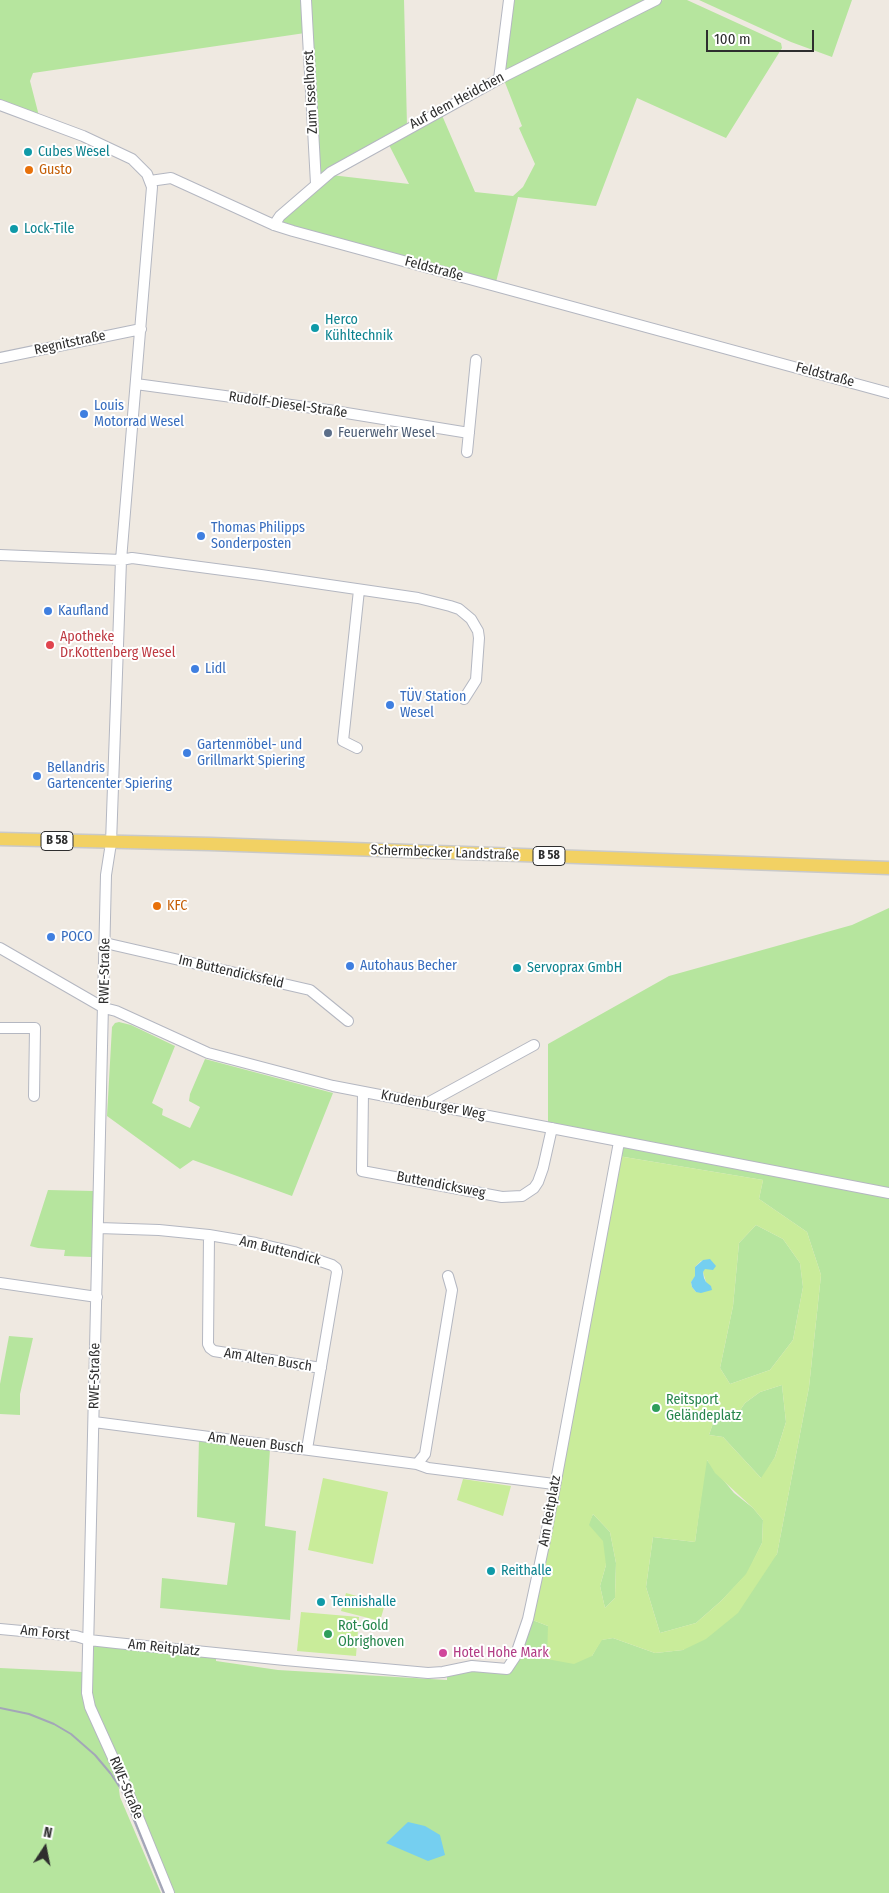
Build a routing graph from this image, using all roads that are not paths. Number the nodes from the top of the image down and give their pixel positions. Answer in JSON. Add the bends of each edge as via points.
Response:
{"nodes":[{"id":1,"x":306,"y":0,"type":"edge"},
{"id":2,"x":509,"y":0,"type":"edge"},
{"id":3,"x":656,"y":0,"type":"edge"},
{"id":4,"x":499,"y":79,"type":"junction"},
{"id":5,"x":0,"y":105,"type":"edge"},
{"id":6,"x":150,"y":181,"type":"junction"},
{"id":7,"x":316,"y":184,"type":"junction"},
{"id":8,"x":274,"y":225,"type":"junction"},
{"id":9,"x":141,"y":329,"type":"junction"},
{"id":10,"x":0,"y":358,"type":"edge"},
{"id":11,"x":476,"y":360,"type":"dead end"},
{"id":12,"x":136,"y":384,"type":"junction"},
{"id":13,"x":889,"y":393,"type":"edge"},
{"id":14,"x":469,"y":433,"type":"junction"},
{"id":15,"x":467,"y":452,"type":"dead end"},
{"id":16,"x":0,"y":555,"type":"edge"},
{"id":17,"x":121,"y":560,"type":"junction"},
{"id":18,"x":359,"y":590,"type":"junction"},
{"id":19,"x":464,"y":700,"type":"dead end"},
{"id":20,"x":357,"y":748,"type":"dead end"},
{"id":21,"x":0,"y":839,"type":"edge"},
{"id":22,"x":111,"y":843,"type":"junction"},
{"id":23,"x":889,"y":868,"type":"edge"},
{"id":24,"x":105,"y":943,"type":"junction"},
{"id":25,"x":0,"y":948,"type":"edge"},
{"id":26,"x":104,"y":1008,"type":"junction"},
{"id":27,"x":348,"y":1020,"type":"dead end"},
{"id":28,"x":0,"y":1028,"type":"edge"},
{"id":29,"x":534,"y":1046,"type":"dead end"},
{"id":30,"x":363,"y":1092,"type":"junction"},
{"id":31,"x":34,"y":1096,"type":"dead end"},
{"id":32,"x":426,"y":1104,"type":"junction"},
{"id":33,"x":552,"y":1128,"type":"junction"},
{"id":34,"x":619,"y":1142,"type":"junction"},
{"id":35,"x":889,"y":1194,"type":"edge"},
{"id":36,"x":99,"y":1228,"type":"junction"},
{"id":37,"x":209,"y":1235,"type":"junction"},
{"id":38,"x":448,"y":1276,"type":"dead end"},
{"id":39,"x":0,"y":1283,"type":"edge"},
{"id":40,"x":97,"y":1296,"type":"junction"},
{"id":41,"x":321,"y":1368,"type":"junction"},
{"id":42,"x":94,"y":1422,"type":"junction"},
{"id":43,"x":307,"y":1449,"type":"junction"},
{"id":44,"x":418,"y":1464,"type":"junction"},
{"id":45,"x":554,"y":1484,"type":"junction"},
{"id":46,"x":0,"y":1629,"type":"edge"},
{"id":47,"x":89,"y":1640,"type":"junction"},
{"id":48,"x":169,"y":1893,"type":"edge"}],
"edges":[{"from":1,"to":7,"type":"street","name":"Zum Isselhorst"},
{"from":2,"to":4,"type":"street"},
{"from":3,"to":4,"type":"street","name":"Auf dem Heidchen"},
{"from":4,"to":7,"type":"street","name":"Auf dem Heidchen","via":[[331,172]]},
{"from":5,"to":6,"type":"street","via":[[121,153],[140,166]]},
{"from":6,"to":8,"type":"street","name":"Feldstraße","via":[[171,178]]},
{"from":6,"to":9,"type":"street","via":[[152,196]]},
{"from":7,"to":8,"type":"street","name":"Auf dem Heidchen"},
{"from":8,"to":13,"type":"street","name":"Feldstraße"},
{"from":9,"to":10,"type":"street","name":"Regnitstraße"},
{"from":9,"to":12,"type":"street"},
{"from":11,"to":14,"type":"street"},
{"from":12,"to":14,"type":"street","name":"Rudolf-Diesel-Straße"},
{"from":12,"to":17,"type":"street"},
{"from":14,"to":15,"type":"street"},
{"from":16,"to":17,"type":"street"},
{"from":17,"to":18,"type":"street","via":[[132,558]]},
{"from":17,"to":22,"type":"street"},
{"from":18,"to":19,"type":"street","via":[[418,598],[467,614],[479,638],[476,680]]},
{"from":18,"to":20,"type":"street","via":[[343,741]]},
{"from":21,"to":22,"type":"main road","name":"Schermbecker Landstraße","number":"B 58"},
{"from":22,"to":23,"type":"main road","name":"Schermbecker Landstraße","number":"B 58"},
{"from":22,"to":24,"type":"street","name":"RWE-Straße","via":[[106,875]]},
{"from":24,"to":26,"type":"street","name":"RWE-Straße"},
{"from":24,"to":27,"type":"street","name":"Im Buttendicksfeld","via":[[310,990]]},
{"from":25,"to":26,"type":"street","name":"Krudenburger Weg"},
{"from":26,"to":30,"type":"street","name":"Krudenburger Weg","via":[[208,1054]]},
{"from":26,"to":36,"type":"street","name":"RWE-Straße"},
{"from":28,"to":31,"type":"street","via":[[35,1028]]},
{"from":29,"to":32,"type":"street"},
{"from":30,"to":32,"type":"street","name":"Krudenburger Weg"},
{"from":30,"to":33,"type":"street","name":"Buttendicksweg","via":[[362,1170],[502,1197],[522,1196],[534,1188],[543,1168]]},
{"from":32,"to":33,"type":"street","name":"Krudenburger Weg"},
{"from":33,"to":34,"type":"street","name":"Krudenburger Weg"},
{"from":34,"to":35,"type":"street","name":"Krudenburger Weg"},
{"from":34,"to":45,"type":"street","name":"Am Reitplatz"},
{"from":36,"to":37,"type":"street","name":"Am Buttendick"},
{"from":36,"to":40,"type":"street","name":"RWE-Straße"},
{"from":37,"to":41,"type":"street","name":"Am Alten Busch","via":[[210,1348]]},
{"from":37,"to":41,"type":"street","name":"Am Buttendick","via":[[294,1252],[336,1268]]},
{"from":38,"to":44,"type":"street","via":[[452,1290],[425,1454]]},
{"from":39,"to":40,"type":"street"},
{"from":40,"to":42,"type":"street","name":"RWE-Straße"},
{"from":41,"to":43,"type":"street","name":"Am Buttendick"},
{"from":42,"to":43,"type":"street","name":"Am Neuen Busch"},
{"from":42,"to":47,"type":"street","name":"RWE-Straße"},
{"from":43,"to":44,"type":"street","name":"Am Neuen Busch"},
{"from":44,"to":45,"type":"street","name":"Am Neuen Busch","via":[[428,1468]]},
{"from":45,"to":47,"type":"street","name":"Am Reitplatz","via":[[528,1619],[507,1670],[472,1666],[428,1673]]},
{"from":46,"to":47,"type":"street","name":"Am Forst"},
{"from":47,"to":48,"type":"street","name":"RWE-Straße","via":[[87,1693],[90,1706]]}]}
